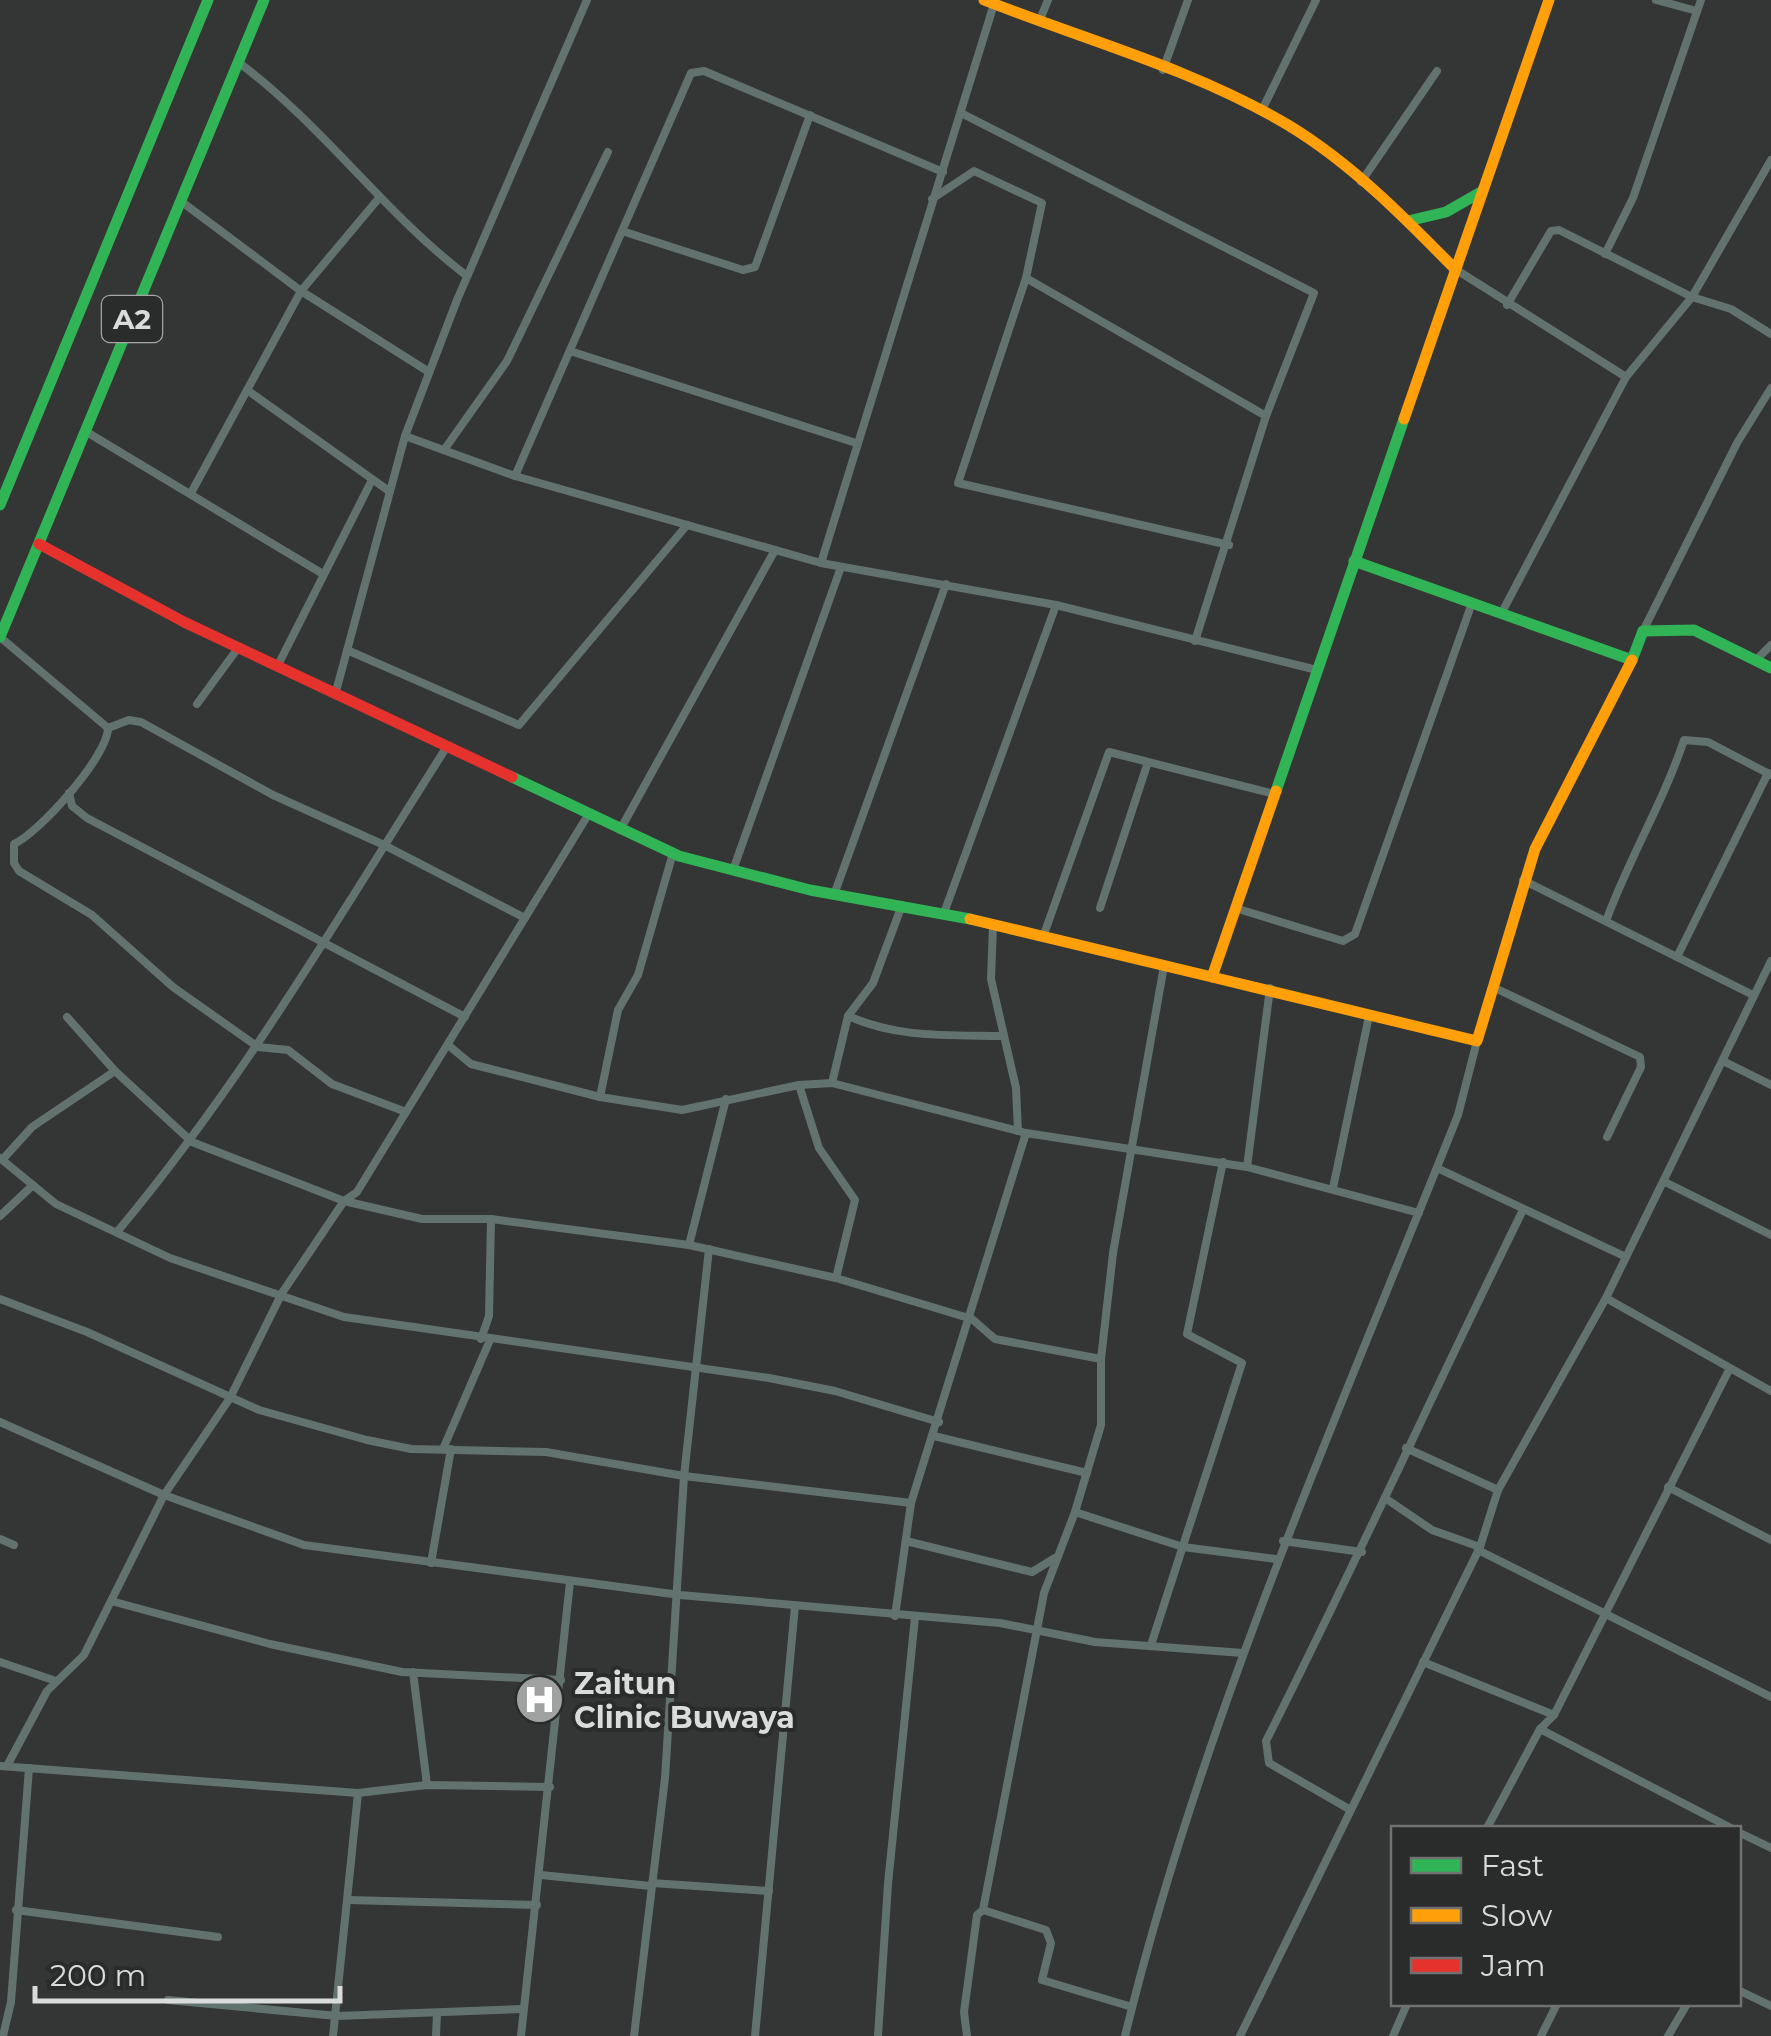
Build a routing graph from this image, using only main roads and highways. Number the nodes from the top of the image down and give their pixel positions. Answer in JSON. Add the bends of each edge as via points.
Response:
{"nodes":[{"id":1,"x":208,"y":0,"type":"edge"},
{"id":2,"x":264,"y":0,"type":"edge"},
{"id":3,"x":1549,"y":0,"type":"edge"},
{"id":4,"x":989,"y":2,"type":"edge"},
{"id":5,"x":1482,"y":190,"type":"junction"},
{"id":6,"x":1408,"y":221,"type":"junction"},
{"id":7,"x":1456,"y":268,"type":"junction"},
{"id":8,"x":0,"y":505,"type":"edge"},
{"id":9,"x":39,"y":544,"type":"junction"},
{"id":10,"x":1354,"y":562,"type":"junction"},
{"id":11,"x":0,"y":637,"type":"edge"},
{"id":12,"x":1632,"y":660,"type":"junction"},
{"id":13,"x":1771,"y":668,"type":"edge"},
{"id":14,"x":1212,"y":977,"type":"junction"}],
"edges":[{"from":1,"to":8,"type":"main road","number":"A2"},
{"from":2,"to":9,"type":"main road","number":"A2"},
{"from":3,"to":5,"type":"main road"},
{"from":4,"to":6,"type":"main road","via":[[1262,110],[1310,140]]},
{"from":5,"to":6,"type":"main road","via":[[1454,210]]},
{"from":5,"to":7,"type":"main road"},
{"from":6,"to":7,"type":"main road"},
{"from":7,"to":10,"type":"main road"},
{"from":9,"to":11,"type":"main road","number":"A2"},
{"from":9,"to":14,"type":"main road","via":[[238,648],[672,853]]},
{"from":10,"to":12,"type":"main road"},
{"from":10,"to":14,"type":"main road"},
{"from":12,"to":13,"type":"main road","via":[[1643,631],[1694,630]]},
{"from":12,"to":14,"type":"main road","via":[[1523,880],[1477,1041]]}]}
